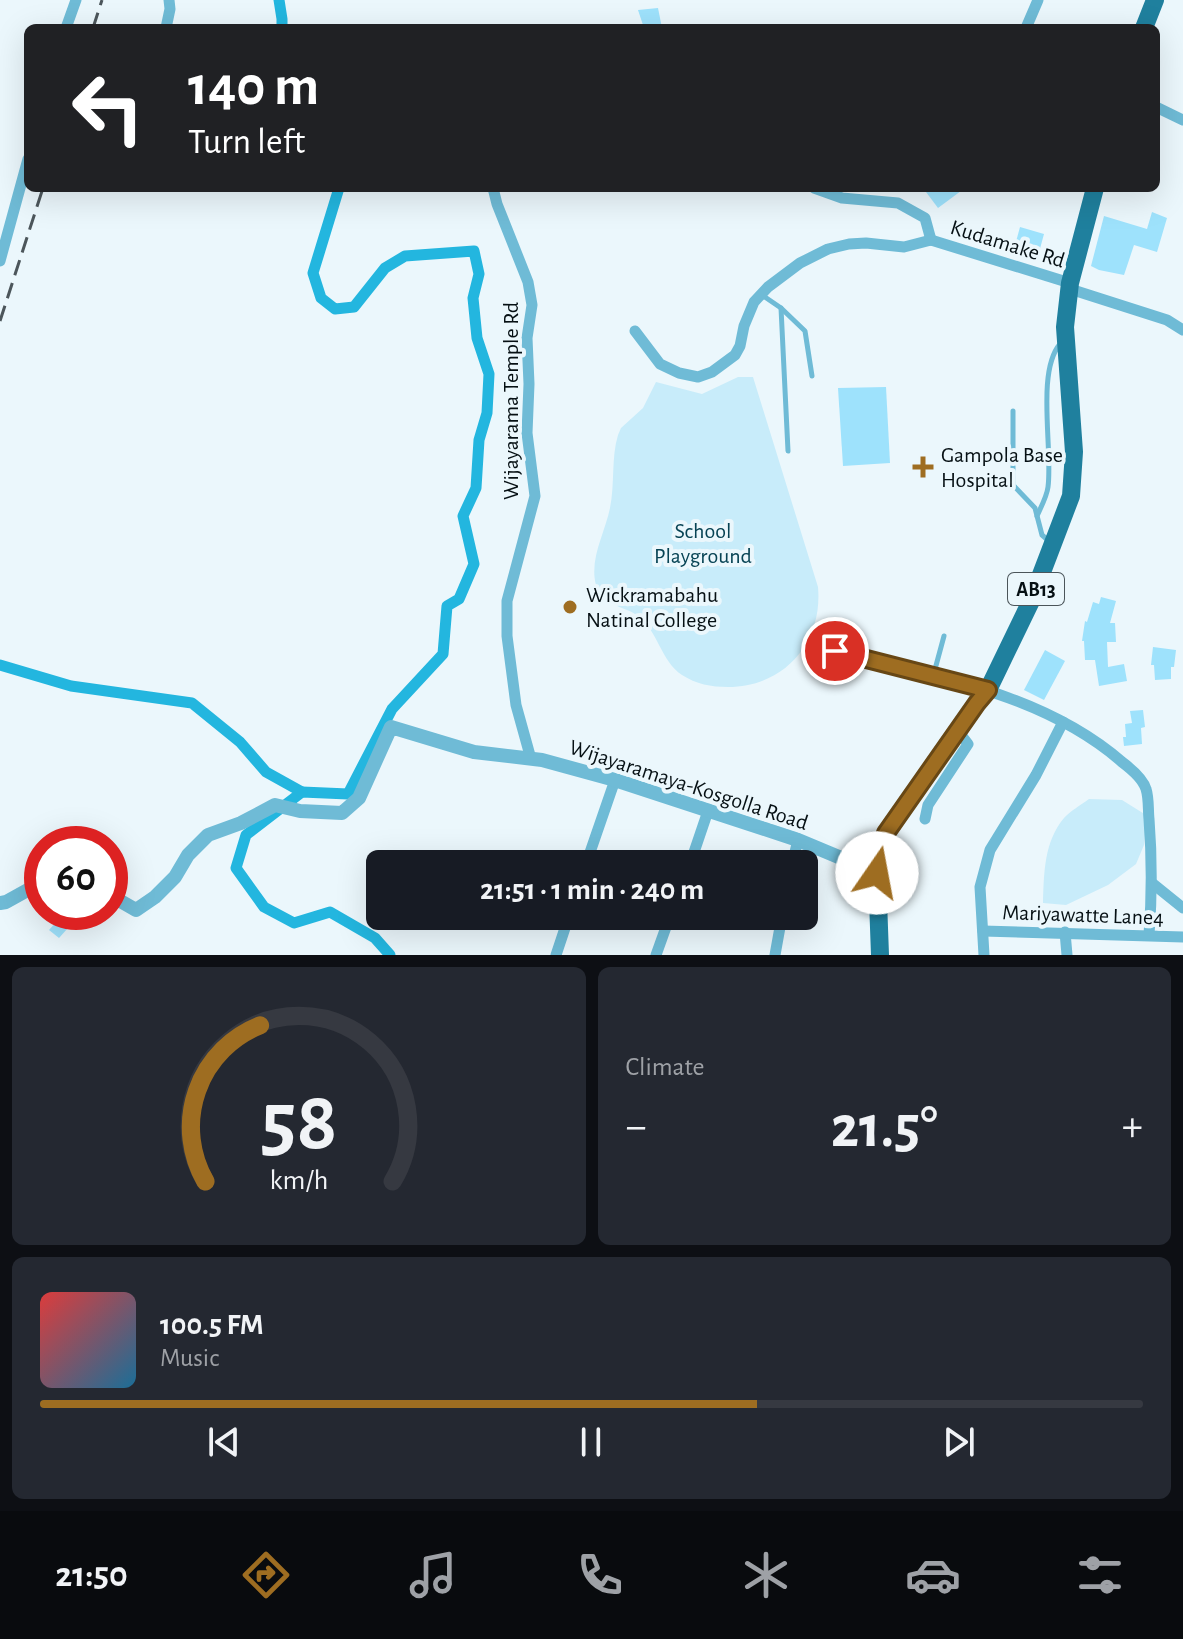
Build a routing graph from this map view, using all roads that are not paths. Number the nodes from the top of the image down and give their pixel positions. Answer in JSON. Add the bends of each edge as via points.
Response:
{"nodes":[{"id":1,"x":76,"y":0,"type":"edge"},
{"id":2,"x":169,"y":0,"type":"edge"},
{"id":3,"x":1038,"y":0,"type":"edge"},
{"id":4,"x":1155,"y":0,"type":"edge"},
{"id":5,"x":67,"y":24,"type":"edge"},
{"id":6,"x":167,"y":24,"type":"edge"},
{"id":7,"x":1028,"y":24,"type":"edge"},
{"id":8,"x":1146,"y":24,"type":"edge"},
{"id":9,"x":1160,"y":109,"type":"edge"},
{"id":10,"x":1183,"y":120,"type":"edge"},
{"id":11,"x":24,"y":174,"type":"edge"},
{"id":12,"x":494,"y":192,"type":"edge"},
{"id":13,"x":825,"y":192,"type":"edge"},
{"id":14,"x":1094,"y":192,"type":"edge"},
{"id":15,"x":931,"y":240,"type":"junction"},
{"id":16,"x":0,"y":261,"type":"edge"},
{"id":17,"x":1070,"y":286,"type":"junction"},
{"id":18,"x":761,"y":294,"type":"junction"},
{"id":19,"x":781,"y":308,"type":"junction"},
{"id":20,"x":1183,"y":330,"type":"edge"},
{"id":21,"x":635,"y":331,"type":"dead end"},
{"id":22,"x":1066,"y":338,"type":"junction"},
{"id":23,"x":812,"y":376,"type":"dead end"},
{"id":24,"x":1013,"y":411,"type":"dead end"},
{"id":25,"x":788,"y":451,"type":"dead end"},
{"id":26,"x":1037,"y":516,"type":"junction"},
{"id":27,"x":1053,"y":546,"type":"junction"},
{"id":28,"x":944,"y":636,"type":"dead end"},
{"id":29,"x":835,"y":651,"type":"dead end"},
{"id":30,"x":933,"y":676,"type":"junction"},
{"id":31,"x":988,"y":690,"type":"junction"},
{"id":32,"x":1063,"y":722,"type":"junction"},
{"id":33,"x":958,"y":731,"type":"junction"},
{"id":34,"x":531,"y":759,"type":"junction"},
{"id":35,"x":615,"y":780,"type":"junction"},
{"id":36,"x":708,"y":811,"type":"junction"},
{"id":37,"x":925,"y":819,"type":"dead end"},
{"id":38,"x":798,"y":840,"type":"junction"},
{"id":39,"x":591,"y":850,"type":"edge"},
{"id":40,"x":695,"y":850,"type":"edge"},
{"id":41,"x":796,"y":850,"type":"edge"},
{"id":42,"x":877,"y":873,"type":"junction"},
{"id":43,"x":1152,"y":883,"type":"junction"},
{"id":44,"x":24,"y":892,"type":"edge"},
{"id":45,"x":0,"y":903,"type":"edge"},
{"id":46,"x":128,"y":905,"type":"edge"},
{"id":47,"x":1183,"y":908,"type":"edge"},
{"id":48,"x":564,"y":930,"type":"edge"},
{"id":49,"x":665,"y":930,"type":"edge"},
{"id":50,"x":779,"y":930,"type":"edge"},
{"id":51,"x":983,"y":931,"type":"junction"},
{"id":52,"x":1065,"y":932,"type":"junction"},
{"id":53,"x":1149,"y":935,"type":"junction"},
{"id":54,"x":1183,"y":937,"type":"edge"},
{"id":55,"x":556,"y":955,"type":"edge"},
{"id":56,"x":656,"y":955,"type":"edge"},
{"id":57,"x":775,"y":955,"type":"edge"},
{"id":58,"x":880,"y":955,"type":"edge"},
{"id":59,"x":984,"y":955,"type":"edge"},
{"id":60,"x":1067,"y":955,"type":"edge"}],
"edges":[{"from":1,"to":5,"type":"street"},
{"from":2,"to":6,"type":"street"},
{"from":3,"to":7,"type":"street"},
{"from":4,"to":8,"type":"main road"},
{"from":9,"to":10,"type":"street"},
{"from":11,"to":16,"type":"street"},
{"from":12,"to":34,"type":"street","name":"Wijayarama Temple Rd","via":[[532,305],[527,433],[535,496],[507,601],[516,705]]},
{"from":13,"to":15,"type":"street","name":"Kudamake Rd","via":[[898,203],[925,218]]},
{"from":14,"to":17,"type":"main road","number":"AB13"},
{"from":15,"to":17,"type":"street","name":"Kudamake Rd"},
{"from":15,"to":18,"type":"street","via":[[904,247],[866,243],[828,249]]},
{"from":17,"to":20,"type":"street","name":"Kudamake Rd"},
{"from":17,"to":22,"type":"main road","number":"AB13"},
{"from":18,"to":19,"type":"lane"},
{"from":18,"to":21,"type":"street","via":[[735,355],[698,377],[660,364]]},
{"from":19,"to":23,"type":"lane","via":[[805,331]]},
{"from":19,"to":25,"type":"lane"},
{"from":22,"to":26,"type":"lane","via":[[1054,351],[1047,380],[1048,489]]},
{"from":22,"to":27,"type":"main road","number":"AB13","via":[[1074,452],[1071,496]]},
{"from":24,"to":26,"type":"lane","via":[[1013,485]]},
{"from":26,"to":27,"type":"lane","via":[[1042,535]]},
{"from":27,"to":31,"type":"main road","number":"AB13"},
{"from":28,"to":30,"type":"lane"},
{"from":29,"to":30,"type":"street"},
{"from":30,"to":31,"type":"street"},
{"from":31,"to":32,"type":"street"},
{"from":31,"to":33,"type":"main road","number":"AB13"},
{"from":32,"to":43,"type":"street","via":[[1100,743],[1146,787]]},
{"from":32,"to":51,"type":"street","via":[[990,850],[980,887]]},
{"from":33,"to":37,"type":"street","via":[[968,744],[928,805]]},
{"from":33,"to":42,"type":"main road","number":"AB13","via":[[886,833]]},
{"from":34,"to":35,"type":"street","name":"Wijayaramaya-Kosgolla Road"},
{"from":34,"to":46,"type":"street","name":"Wijayaramaya-Kosgolla Road","via":[[474,752],[391,727],[359,798],[342,813],[275,805],[208,835],[155,897],[136,910]]},
{"from":35,"to":36,"type":"street","name":"Wijayaramaya-Kosgolla Road"},
{"from":35,"to":39,"type":"street"},
{"from":36,"to":38,"type":"street","name":"Wijayaramaya-Kosgolla Road"},
{"from":36,"to":40,"type":"street"},
{"from":38,"to":41,"type":"street"},
{"from":38,"to":42,"type":"street","name":"Wijayaramaya-Kosgolla Road"},
{"from":42,"to":58,"type":"main road","number":"AB13"},
{"from":43,"to":47,"type":"street"},
{"from":43,"to":53,"type":"street"},
{"from":44,"to":45,"type":"street"},
{"from":48,"to":55,"type":"street"},
{"from":49,"to":56,"type":"street"},
{"from":50,"to":57,"type":"street"},
{"from":51,"to":52,"type":"street","name":"Mariyawatte Lane4"},
{"from":51,"to":59,"type":"street"},
{"from":52,"to":53,"type":"street","name":"Mariyawatte Lane4"},
{"from":52,"to":60,"type":"street"},
{"from":53,"to":54,"type":"street","name":"Mariyawatte Lane4"}]}
